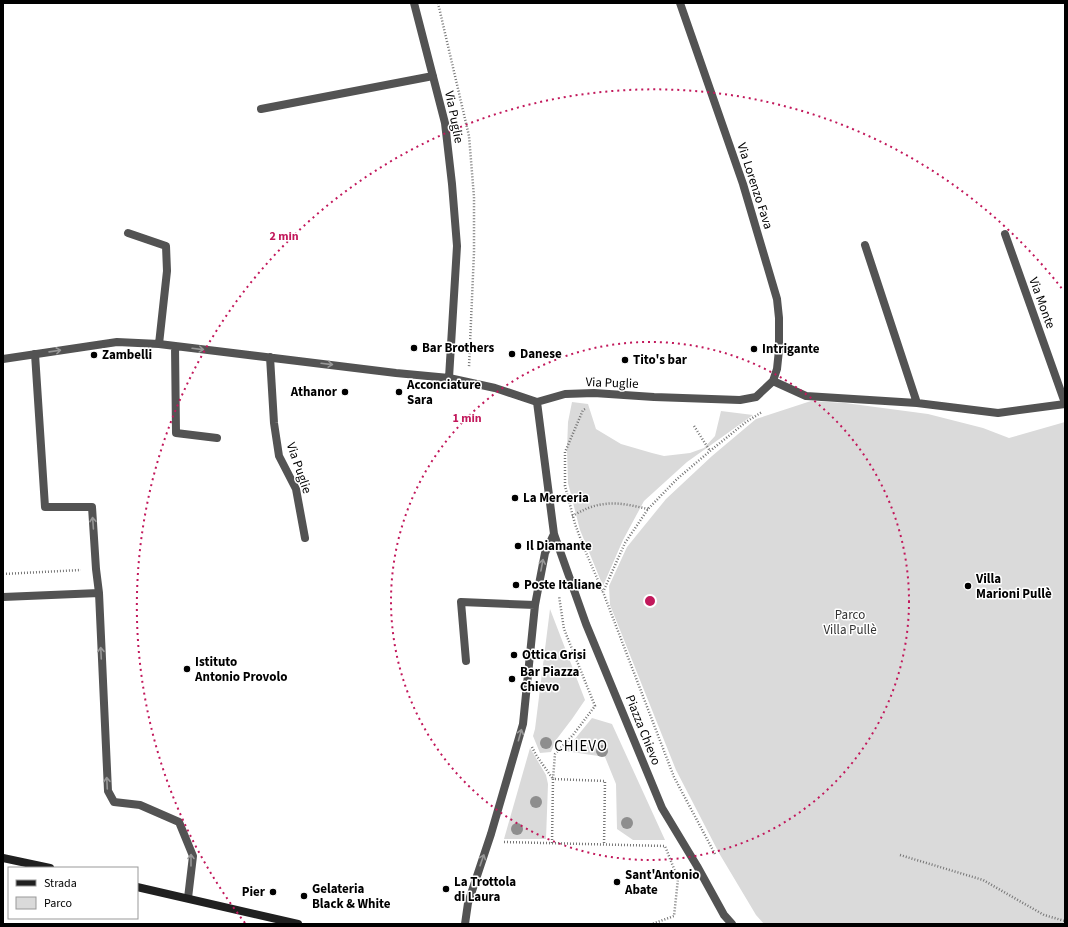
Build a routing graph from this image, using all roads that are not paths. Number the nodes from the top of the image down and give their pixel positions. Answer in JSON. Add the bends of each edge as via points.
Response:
{"nodes":[{"id":1,"x":414,"y":3,"type":"edge"},
{"id":2,"x":680,"y":3,"type":"edge"},
{"id":3,"x":432,"y":76,"type":"junction"},
{"id":4,"x":261,"y":109,"type":"dead end"},
{"id":5,"x":128,"y":233,"type":"dead end"},
{"id":6,"x":1005,"y":234,"type":"dead end"},
{"id":7,"x":864,"y":245,"type":"dead end"},
{"id":8,"x":158,"y":344,"type":"junction"},
{"id":9,"x":175,"y":346,"type":"junction"},
{"id":10,"x":35,"y":354,"type":"junction"},
{"id":11,"x":270,"y":357,"type":"junction"},
{"id":12,"x":3,"y":359,"type":"edge"},
{"id":13,"x":448,"y":378,"type":"junction"},
{"id":14,"x":773,"y":381,"type":"junction"},
{"id":15,"x":537,"y":402,"type":"junction"},
{"id":16,"x":917,"y":403,"type":"junction"},
{"id":17,"x":1065,"y":403,"type":"edge"},
{"id":18,"x":217,"y":438,"type":"dead end"},
{"id":19,"x":554,"y":534,"type":"junction"},
{"id":20,"x":305,"y":538,"type":"dead end"},
{"id":21,"x":99,"y":593,"type":"junction"},
{"id":22,"x":3,"y":597,"type":"edge"},
{"id":23,"x":535,"y":605,"type":"junction"},
{"id":24,"x":466,"y":661,"type":"dead end"},
{"id":25,"x":3,"y":858,"type":"edge"},
{"id":26,"x":45,"y":867,"type":"edge"},
{"id":27,"x":138,"y":887,"type":"edge"},
{"id":28,"x":188,"y":898,"type":"junction"},
{"id":29,"x":298,"y":924,"type":"edge"},
{"id":30,"x":465,"y":924,"type":"edge"},
{"id":31,"x":732,"y":924,"type":"edge"}],
"edges":[{"from":1,"to":3,"type":"street","name":"Via Puglie"},
{"from":2,"to":14,"type":"street","name":"Via Lorenzo Fava","via":[[744,184],[777,299],[779,350]]},
{"from":3,"to":4,"type":"street","name":"Via Puglie"},
{"from":3,"to":13,"type":"street","name":"Via Puglie","via":[[445,124],[457,246]]},
{"from":5,"to":8,"type":"street","via":[[166,246],[167,271]]},
{"from":6,"to":17,"type":"street","name":"Via Monte"},
{"from":7,"to":16,"type":"street"},
{"from":8,"to":9,"type":"street"},
{"from":10,"to":8,"type":"street","one_way":true,"via":[[117,342]]},
{"from":9,"to":11,"type":"street","one_way":true},
{"from":9,"to":18,"type":"street","via":[[176,433]]},
{"from":10,"to":12,"type":"street"},
{"from":21,"to":10,"type":"street","one_way":true,"via":[[92,507],[45,507]]},
{"from":11,"to":13,"type":"street","one_way":true},
{"from":11,"to":20,"type":"street","name":"Via Puglie","via":[[279,456],[296,489]]},
{"from":13,"to":15,"type":"street","via":[[495,388]]},
{"from":14,"to":15,"type":"street","name":"Via Puglie","via":[[756,397],[740,400],[594,393],[565,394]]},
{"from":14,"to":16,"type":"street","name":"Via Monte","via":[[806,396]]},
{"from":15,"to":19,"type":"street","name":"Piazza Chievo"},
{"from":16,"to":17,"type":"street","name":"Via Monte","via":[[998,413]]},
{"from":23,"to":19,"type":"street","one_way":true,"via":[[545,553]]},
{"from":19,"to":31,"type":"street","name":"Piazza Chievo","via":[[586,624],[662,808],[724,915]]},
{"from":21,"to":22,"type":"street"},
{"from":28,"to":21,"type":"street","one_way":true,"via":[[193,856],[179,822],[140,805],[114,802],[108,791]]},
{"from":23,"to":24,"type":"street","via":[[461,602]]},
{"from":30,"to":23,"type":"street","one_way":true,"via":[[468,903],[523,724]]},
{"from":25,"to":26,"type":"street"},
{"from":27,"to":28,"type":"street"},
{"from":28,"to":29,"type":"street"}]}
